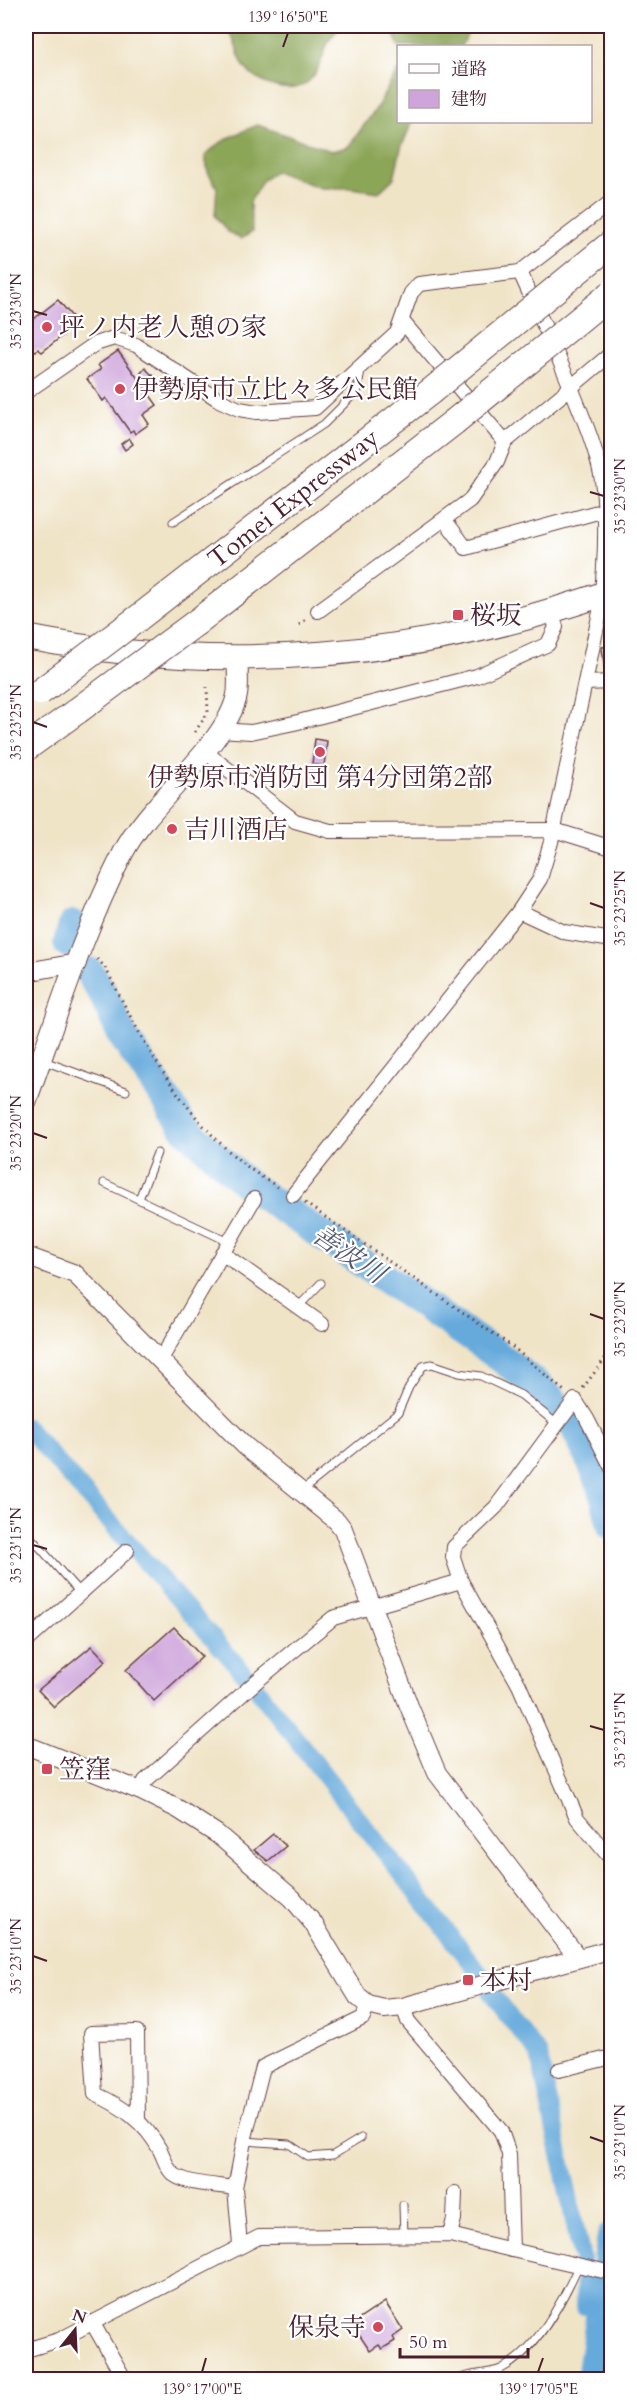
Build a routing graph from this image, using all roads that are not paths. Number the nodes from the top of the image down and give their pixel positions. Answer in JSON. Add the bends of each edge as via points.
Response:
{"nodes":[{"id":1,"x":612,"y":201,"type":"edge"},
{"id":2,"x":612,"y":243,"type":"edge"},
{"id":3,"x":520,"y":272,"type":"junction"},
{"id":4,"x":612,"y":293,"type":"edge"},
{"id":5,"x":402,"y":321,"type":"junction"},
{"id":6,"x":612,"y":353,"type":"edge"},
{"id":7,"x":360,"y":366,"type":"junction"},
{"id":8,"x":571,"y":387,"type":"junction"},
{"id":9,"x":26,"y":392,"type":"edge"},
{"id":10,"x":505,"y":442,"type":"junction"},
{"id":11,"x":604,"y":510,"type":"junction"},
{"id":12,"x":444,"y":519,"type":"junction"},
{"id":13,"x":174,"y":522,"type":"dead end"},
{"id":14,"x":607,"y":593,"type":"edge"},
{"id":15,"x":318,"y":611,"type":"dead end"},
{"id":16,"x":551,"y":611,"type":"junction"},
{"id":17,"x":26,"y":637,"type":"edge"},
{"id":18,"x":238,"y":659,"type":"junction"},
{"id":19,"x":612,"y":682,"type":"edge"},
{"id":20,"x":585,"y":683,"type":"junction"},
{"id":21,"x":33,"y":697,"type":"edge"},
{"id":22,"x":219,"y":730,"type":"junction"},
{"id":23,"x":26,"y":748,"type":"edge"},
{"id":24,"x":204,"y":751,"type":"junction"},
{"id":25,"x":554,"y":830,"type":"junction"},
{"id":26,"x":612,"y":848,"type":"edge"},
{"id":27,"x":519,"y":911,"type":"junction"},
{"id":28,"x":612,"y":940,"type":"edge"},
{"id":29,"x":77,"y":963,"type":"junction"},
{"id":30,"x":26,"y":972,"type":"edge"},
{"id":31,"x":41,"y":1060,"type":"junction"},
{"id":32,"x":126,"y":1091,"type":"dead end"},
{"id":33,"x":26,"y":1102,"type":"edge"},
{"id":34,"x":157,"y":1153,"type":"dead end"},
{"id":35,"x":104,"y":1183,"type":"dead end"},
{"id":36,"x":293,"y":1195,"type":"dead end"},
{"id":37,"x":139,"y":1199,"type":"junction"},
{"id":38,"x":254,"y":1199,"type":"dead end"},
{"id":39,"x":225,"y":1247,"type":"junction"},
{"id":40,"x":26,"y":1256,"type":"edge"},
{"id":41,"x":321,"y":1282,"type":"dead end"},
{"id":42,"x":298,"y":1307,"type":"junction"},
{"id":43,"x":322,"y":1324,"type":"dead end"},
{"id":44,"x":160,"y":1361,"type":"junction"},
{"id":45,"x":559,"y":1421,"type":"junction"},
{"id":46,"x":612,"y":1468,"type":"edge"},
{"id":47,"x":301,"y":1491,"type":"junction"},
{"id":48,"x":26,"y":1532,"type":"edge"},
{"id":49,"x":127,"y":1551,"type":"dead end"},
{"id":50,"x":461,"y":1581,"type":"junction"},
{"id":51,"x":80,"y":1593,"type":"junction"},
{"id":52,"x":370,"y":1605,"type":"junction"},
{"id":53,"x":26,"y":1642,"type":"edge"},
{"id":54,"x":26,"y":1745,"type":"edge"},
{"id":55,"x":141,"y":1791,"type":"junction"},
{"id":56,"x":612,"y":1860,"type":"edge"},
{"id":57,"x":612,"y":1950,"type":"edge"},
{"id":58,"x":578,"y":1958,"type":"junction"},
{"id":59,"x":368,"y":2005,"type":"junction"},
{"id":60,"x":403,"y":2007,"type":"junction"},
{"id":61,"x":612,"y":2057,"type":"edge"},
{"id":62,"x":559,"y":2070,"type":"dead end"},
{"id":63,"x":138,"y":2121,"type":"junction"},
{"id":64,"x":361,"y":2138,"type":"dead end"},
{"id":65,"x":244,"y":2142,"type":"junction"},
{"id":66,"x":236,"y":2188,"type":"junction"},
{"id":67,"x":455,"y":2193,"type":"dead end"},
{"id":68,"x":403,"y":2205,"type":"dead end"},
{"id":69,"x":404,"y":2235,"type":"junction"},
{"id":70,"x":450,"y":2235,"type":"junction"},
{"id":71,"x":240,"y":2245,"type":"junction"},
{"id":72,"x":512,"y":2250,"type":"junction"},
{"id":73,"x":578,"y":2268,"type":"junction"},
{"id":74,"x":605,"y":2272,"type":"edge"},
{"id":75,"x":92,"y":2322,"type":"junction"},
{"id":76,"x":612,"y":2346,"type":"edge"},
{"id":77,"x":26,"y":2350,"type":"edge"},
{"id":78,"x":124,"y":2379,"type":"edge"},
{"id":79,"x":457,"y":2379,"type":"edge"},
{"id":80,"x":608,"y":2379,"type":"edge"}],
"edges":[{"from":1,"to":3,"type":"street"},
{"from":2,"to":21,"type":"highway","name":"Tomei Expressway","bridge":true,"via":[[430,392]]},
{"from":3,"to":5,"type":"street","via":[[419,284],[411,294]]},
{"from":3,"to":8,"type":"street"},
{"from":4,"to":23,"type":"highway","name":"Tomei Expressway","bridge":true,"via":[[197,622]]},
{"from":5,"to":7,"type":"street","via":[[394,336]]},
{"from":5,"to":10,"type":"street"},
{"from":6,"to":8,"type":"street"},
{"from":7,"to":9,"type":"street","via":[[315,408],[247,411],[219,400],[136,345],[114,338],[95,344]]},
{"from":7,"to":13,"type":"lane","via":[[358,390],[324,424]]},
{"from":8,"to":10,"type":"street"},
{"from":8,"to":11,"type":"street","via":[[602,478]]},
{"from":10,"to":12,"type":"street","via":[[470,500]]},
{"from":11,"to":12,"type":"street","via":[[466,548]]},
{"from":11,"to":14,"type":"street"},
{"from":12,"to":15,"type":"street"},
{"from":14,"to":16,"type":"highway"},
{"from":14,"to":20,"type":"street"},
{"from":16,"to":18,"type":"highway","via":[[486,630],[378,650]]},
{"from":16,"to":22,"type":"street","via":[[556,627],[548,644],[477,676],[294,723],[251,732]]},
{"from":17,"to":18,"type":"highway","via":[[149,655]]},
{"from":18,"to":22,"type":"main road","via":[[237,696]]},
{"from":19,"to":20,"type":"street"},
{"from":20,"to":25,"type":"street"},
{"from":22,"to":24,"type":"main road"},
{"from":24,"to":25,"type":"street","via":[[295,821],[330,831]]},
{"from":24,"to":29,"type":"main road","via":[[140,825],[124,852]]},
{"from":25,"to":26,"type":"street"},
{"from":25,"to":27,"type":"street","via":[[540,879]]},
{"from":27,"to":28,"type":"street","via":[[564,932]]},
{"from":27,"to":36,"type":"street"},
{"from":29,"to":30,"type":"street"},
{"from":29,"to":31,"type":"main road"},
{"from":31,"to":32,"type":"lane"},
{"from":31,"to":33,"type":"main road"},
{"from":34,"to":37,"type":"lane"},
{"from":35,"to":37,"type":"lane"},
{"from":37,"to":39,"type":"lane"},
{"from":38,"to":39,"type":"street"},
{"from":39,"to":42,"type":"street"},
{"from":39,"to":44,"type":"street"},
{"from":40,"to":44,"type":"street","via":[[75,1274]]},
{"from":41,"to":42,"type":"lane"},
{"from":42,"to":43,"type":"street"},
{"from":44,"to":47,"type":"street","via":[[245,1446]]},
{"from":45,"to":46,"type":"street","via":[[573,1402],[587,1419]]},
{"from":45,"to":47,"type":"lane","via":[[521,1395],[481,1376],[432,1364],[423,1366],[398,1413]]},
{"from":45,"to":50,"type":"street","via":[[496,1507],[454,1547]]},
{"from":47,"to":52,"type":"street","via":[[343,1529]]},
{"from":48,"to":51,"type":"lane"},
{"from":49,"to":51,"type":"street"},
{"from":50,"to":52,"type":"street"},
{"from":50,"to":56,"type":"street","via":[[519,1685],[577,1818]]},
{"from":51,"to":53,"type":"street"},
{"from":52,"to":55,"type":"street","via":[[333,1618],[145,1780]]},
{"from":52,"to":58,"type":"street","via":[[437,1773]]},
{"from":54,"to":55,"type":"street"},
{"from":55,"to":59,"type":"street","via":[[217,1834],[292,1898],[313,1923],[350,1988]]},
{"from":57,"to":58,"type":"street"},
{"from":58,"to":60,"type":"street"},
{"from":59,"to":60,"type":"street","via":[[384,2009]]},
{"from":59,"to":65,"type":"street","via":[[363,2018],[262,2067]]},
{"from":60,"to":72,"type":"street","via":[[408,2021],[501,2131],[508,2154]]},
{"from":61,"to":62,"type":"street"},
{"from":63,"to":63,"type":"street","via":[[122,2106],[95,2094],[91,2033],[137,2032]]},
{"from":63,"to":66,"type":"street","via":[[159,2148],[170,2172],[180,2178]]},
{"from":64,"to":65,"type":"lane","via":[[333,2155],[308,2157],[289,2144]]},
{"from":65,"to":66,"type":"street"},
{"from":66,"to":71,"type":"street"},
{"from":67,"to":70,"type":"street"},
{"from":68,"to":69,"type":"lane"},
{"from":69,"to":70,"type":"street"},
{"from":69,"to":71,"type":"street","via":[[259,2237]]},
{"from":70,"to":72,"type":"street"},
{"from":71,"to":75,"type":"street"},
{"from":72,"to":73,"type":"street"},
{"from":73,"to":74,"type":"street"},
{"from":73,"to":79,"type":"lane","via":[[542,2334],[502,2368],[468,2373]]},
{"from":75,"to":77,"type":"street","via":[[59,2340]]},
{"from":75,"to":78,"type":"street"},
{"from":76,"to":80,"type":"street"}]}
